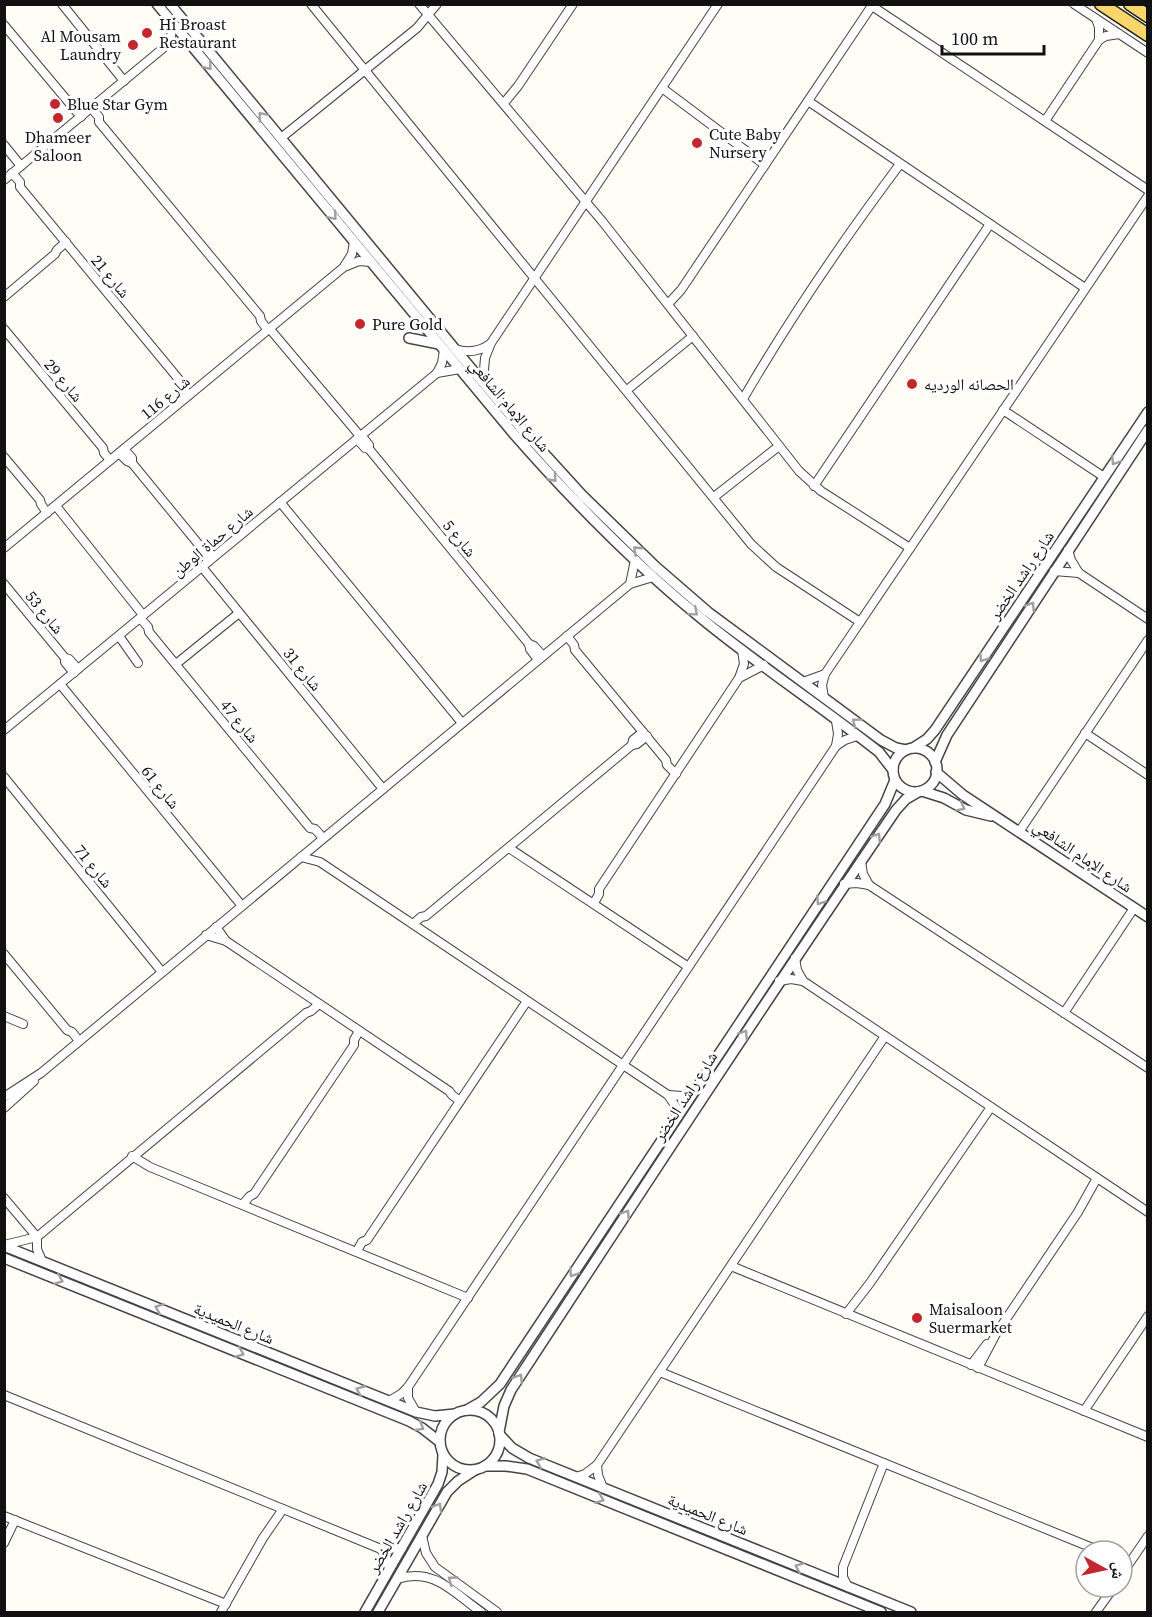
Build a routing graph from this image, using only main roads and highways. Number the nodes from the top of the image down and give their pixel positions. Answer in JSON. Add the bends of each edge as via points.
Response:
{"nodes":[{"id":1,"x":1101,"y":4,"type":"edge"},
{"id":2,"x":1130,"y":4,"type":"edge"},
{"id":3,"x":1148,"y":16,"type":"edge"},
{"id":4,"x":1148,"y":35,"type":"edge"}],
"edges":[{"from":1,"to":4,"type":"main road"},
{"from":2,"to":3,"type":"main road"}]}
